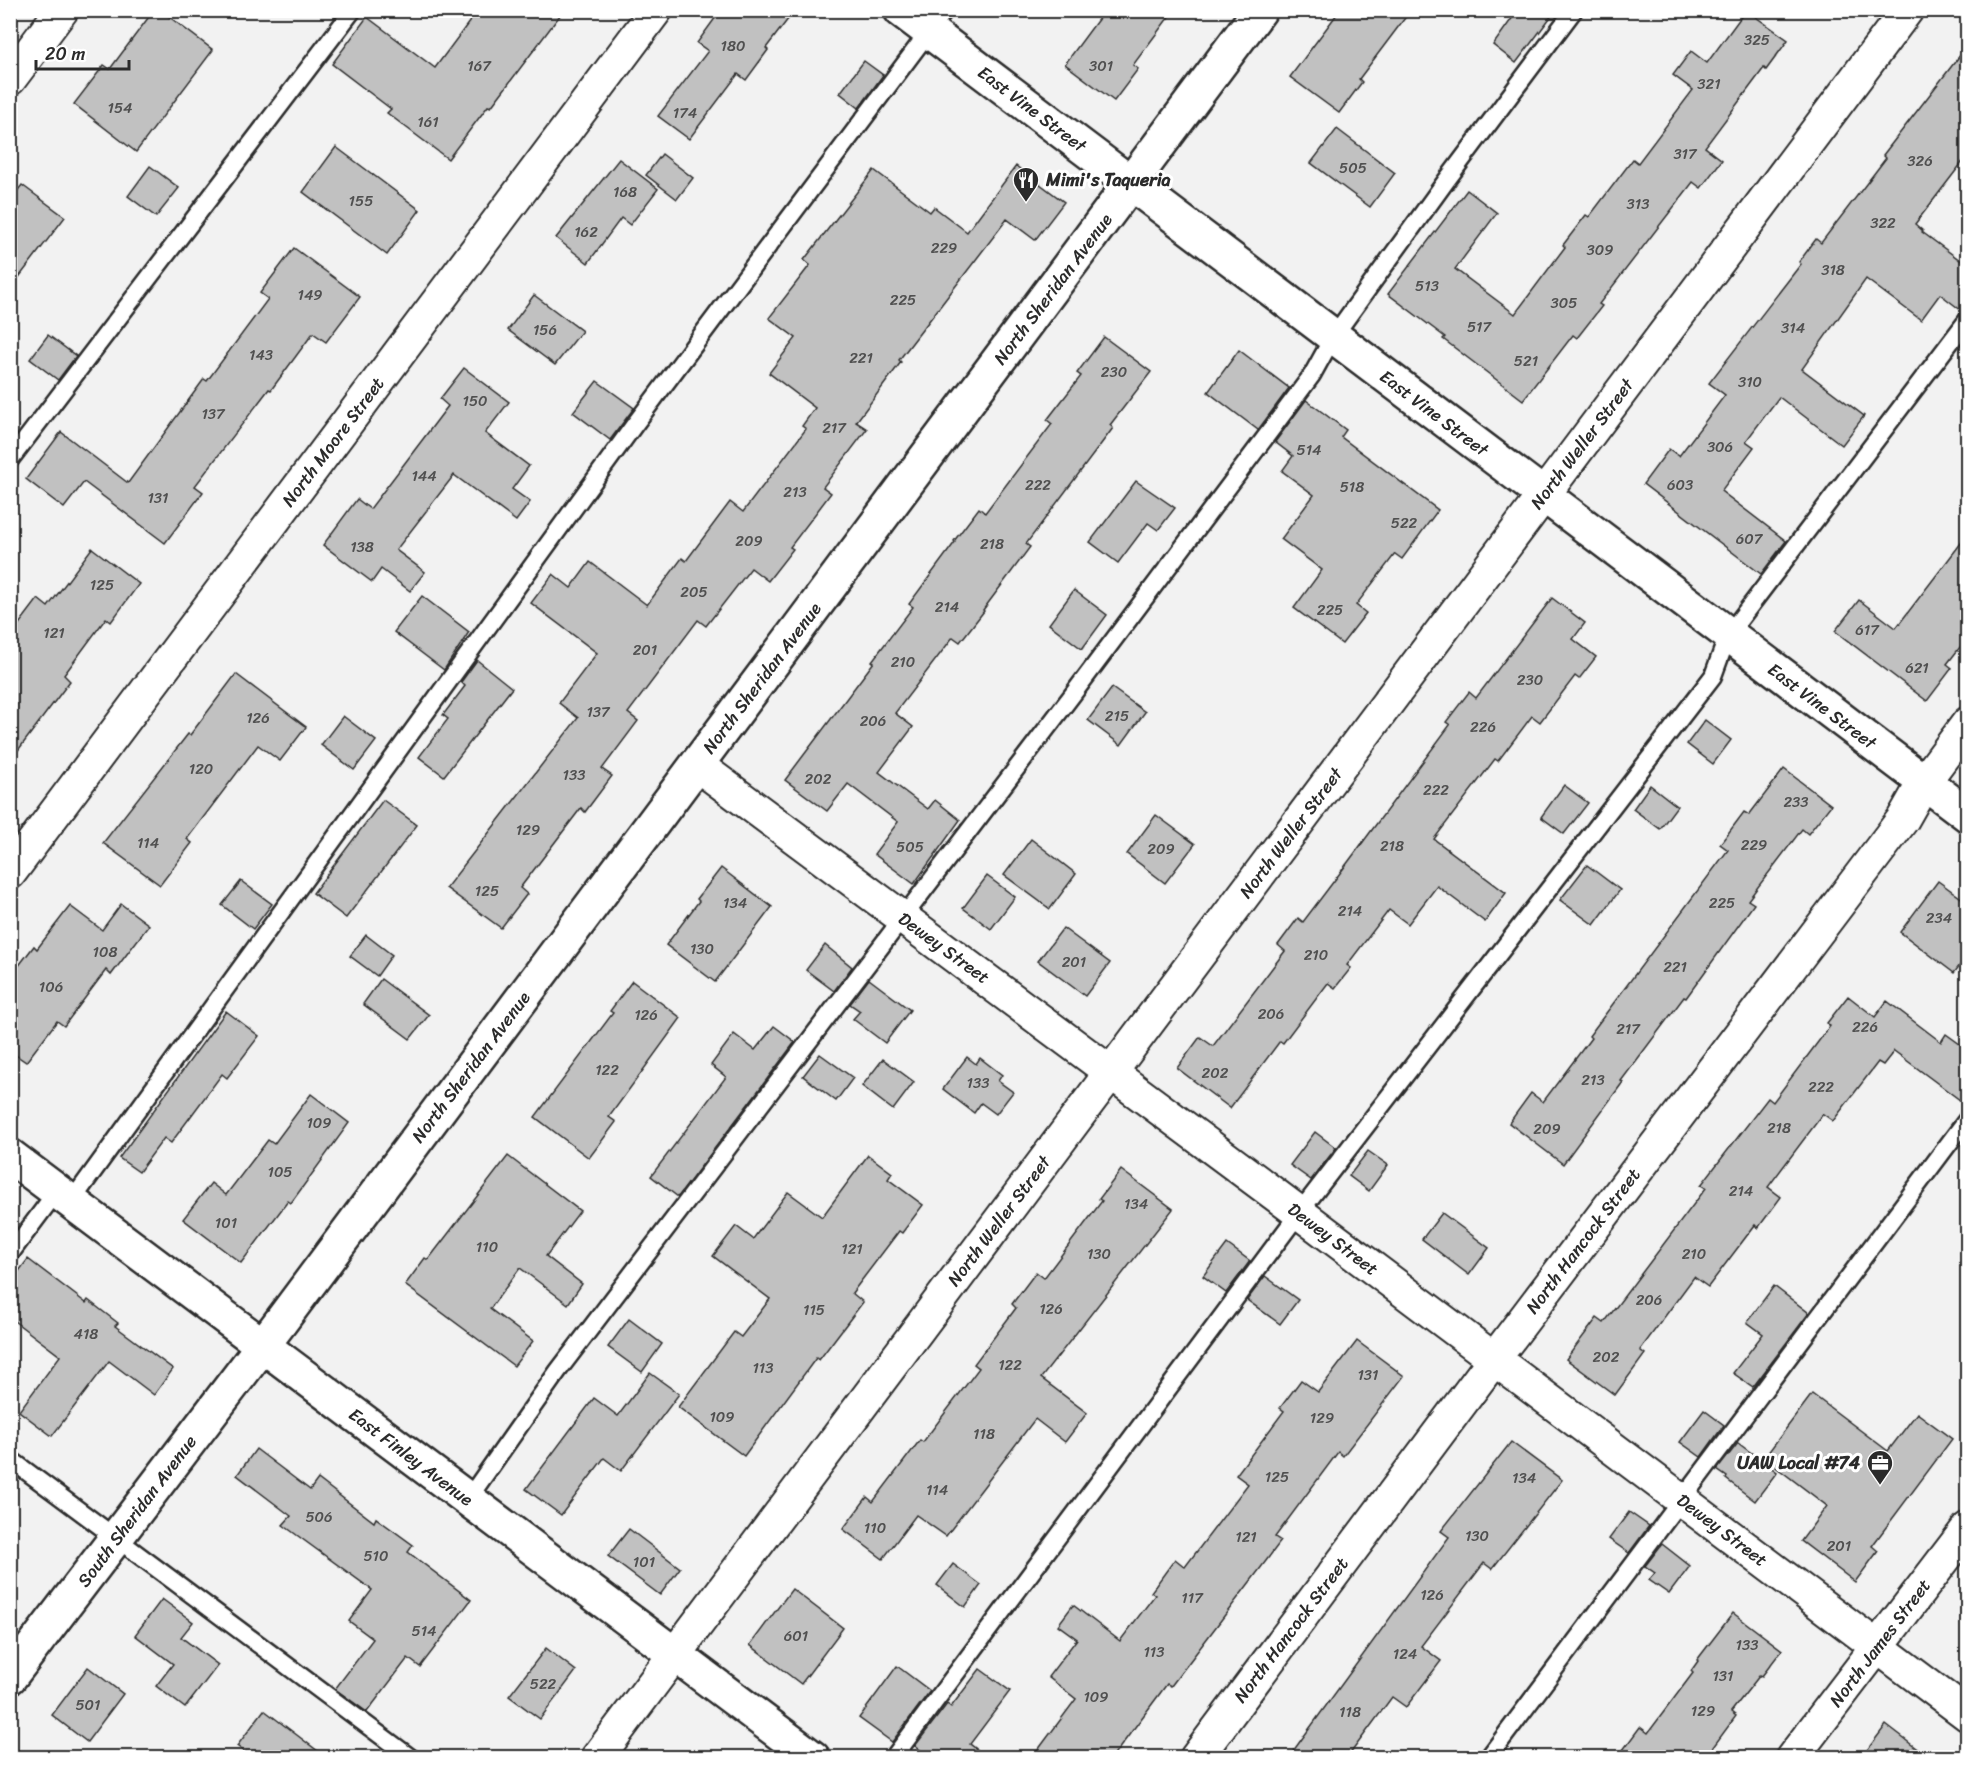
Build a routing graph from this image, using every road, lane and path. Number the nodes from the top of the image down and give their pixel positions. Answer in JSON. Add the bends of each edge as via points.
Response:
{"nodes":[{"id":1,"x":62,"y":10,"type":"edge"},
{"id":2,"x":353,"y":10,"type":"edge"},
{"id":3,"x":656,"y":10,"type":"edge"},
{"id":4,"x":901,"y":10,"type":"edge"},
{"id":5,"x":1260,"y":10,"type":"edge"},
{"id":6,"x":1574,"y":10,"type":"edge"},
{"id":7,"x":1907,"y":10,"type":"edge"},
{"id":8,"x":937,"y":21,"type":"edge"},
{"id":9,"x":10,"y":79,"type":"edge"},
{"id":10,"x":1132,"y":185,"type":"junction"},
{"id":11,"x":1968,"y":319,"type":"edge"},
{"id":12,"x":1333,"y":337,"type":"junction"},
{"id":13,"x":10,"y":460,"type":"edge"},
{"id":14,"x":1544,"y":496,"type":"junction"},
{"id":15,"x":1728,"y":635,"type":"junction"},
{"id":16,"x":1968,"y":723,"type":"edge"},
{"id":17,"x":697,"y":765,"type":"junction"},
{"id":18,"x":1924,"y":782,"type":"junction"},
{"id":19,"x":1968,"y":815,"type":"edge"},
{"id":20,"x":10,"y":873,"type":"edge"},
{"id":21,"x":903,"y":918,"type":"junction"},
{"id":22,"x":1111,"y":1072,"type":"junction"},
{"id":23,"x":1968,"y":1118,"type":"edge"},
{"id":24,"x":10,"y":1156,"type":"edge"},
{"id":25,"x":64,"y":1197,"type":"junction"},
{"id":26,"x":1299,"y":1213,"type":"junction"},
{"id":27,"x":10,"y":1254,"type":"edge"},
{"id":28,"x":263,"y":1346,"type":"junction"},
{"id":29,"x":1494,"y":1359,"type":"junction"},
{"id":30,"x":10,"y":1459,"type":"edge"},
{"id":31,"x":468,"y":1499,"type":"junction"},
{"id":32,"x":1682,"y":1500,"type":"junction"},
{"id":33,"x":1968,"y":1528,"type":"edge"},
{"id":34,"x":116,"y":1538,"type":"junction"},
{"id":35,"x":1877,"y":1647,"type":"junction"},
{"id":36,"x":675,"y":1655,"type":"junction"},
{"id":37,"x":10,"y":1677,"type":"edge"},
{"id":38,"x":1968,"y":1715,"type":"edge"},
{"id":39,"x":411,"y":1758,"type":"edge"},
{"id":40,"x":597,"y":1758,"type":"edge"},
{"id":41,"x":813,"y":1758,"type":"edge"},
{"id":42,"x":893,"y":1758,"type":"edge"},
{"id":43,"x":1196,"y":1758,"type":"edge"},
{"id":44,"x":1488,"y":1758,"type":"edge"},
{"id":45,"x":1792,"y":1758,"type":"edge"}],
"edges":[{"from":1,"to":9,"type":"street"},
{"from":2,"to":13,"type":"lane"},
{"from":3,"to":20,"type":"street","name":"North Moore Street"},
{"from":4,"to":8,"type":"street","name":"East Vine Street"},
{"from":5,"to":10,"type":"street","name":"North Sheridan Avenue"},
{"from":6,"to":12,"type":"lane"},
{"from":7,"to":14,"type":"street","name":"North Weller Street"},
{"from":8,"to":10,"type":"street","name":"East Vine Street"},
{"from":8,"to":25,"type":"lane"},
{"from":10,"to":12,"type":"street","name":"East Vine Street"},
{"from":10,"to":17,"type":"street","name":"North Sheridan Avenue"},
{"from":11,"to":15,"type":"lane"},
{"from":12,"to":14,"type":"street","name":"East Vine Street"},
{"from":12,"to":21,"type":"lane","via":[[1312,375]]},
{"from":14,"to":15,"type":"street","name":"East Vine Street"},
{"from":14,"to":22,"type":"street","name":"North Weller Street"},
{"from":15,"to":18,"type":"street","name":"East Vine Street"},
{"from":15,"to":26,"type":"lane","via":[[1713,676]]},
{"from":16,"to":18,"type":"street","name":"North Hancock Street"},
{"from":17,"to":21,"type":"street","name":"Dewey Street"},
{"from":17,"to":28,"type":"street","name":"North Sheridan Avenue"},
{"from":18,"to":19,"type":"street","name":"East Vine Street"},
{"from":18,"to":29,"type":"street","name":"North Hancock Street","via":[[1904,819]]},
{"from":21,"to":22,"type":"street","name":"Dewey Street"},
{"from":21,"to":31,"type":"lane","via":[[558,1371]]},
{"from":22,"to":26,"type":"street","name":"Dewey Street"},
{"from":22,"to":36,"type":"street","name":"North Weller Street"},
{"from":23,"to":32,"type":"lane"},
{"from":24,"to":25,"type":"street","name":"East Finley Avenue"},
{"from":25,"to":27,"type":"lane"},
{"from":25,"to":28,"type":"street","name":"East Finley Avenue"},
{"from":26,"to":29,"type":"street","name":"Dewey Street"},
{"from":26,"to":42,"type":"lane"},
{"from":28,"to":31,"type":"street","name":"East Finley Avenue"},
{"from":28,"to":34,"type":"street","name":"South Sheridan Avenue"},
{"from":29,"to":32,"type":"street","name":"Dewey Street"},
{"from":29,"to":43,"type":"street","name":"North Hancock Street"},
{"from":30,"to":34,"type":"lane"},
{"from":31,"to":36,"type":"street","name":"East Finley Avenue"},
{"from":32,"to":35,"type":"street","name":"Dewey Street"},
{"from":32,"to":44,"type":"lane"},
{"from":33,"to":35,"type":"street","name":"North James Street"},
{"from":34,"to":37,"type":"street","name":"South Sheridan Avenue"},
{"from":34,"to":39,"type":"lane"},
{"from":35,"to":38,"type":"street","name":"Dewey Street"},
{"from":35,"to":45,"type":"street","name":"North James Street"},
{"from":36,"to":40,"type":"street","name":"North Weller Street"},
{"from":36,"to":41,"type":"street","name":"East Finley Avenue"}]}
